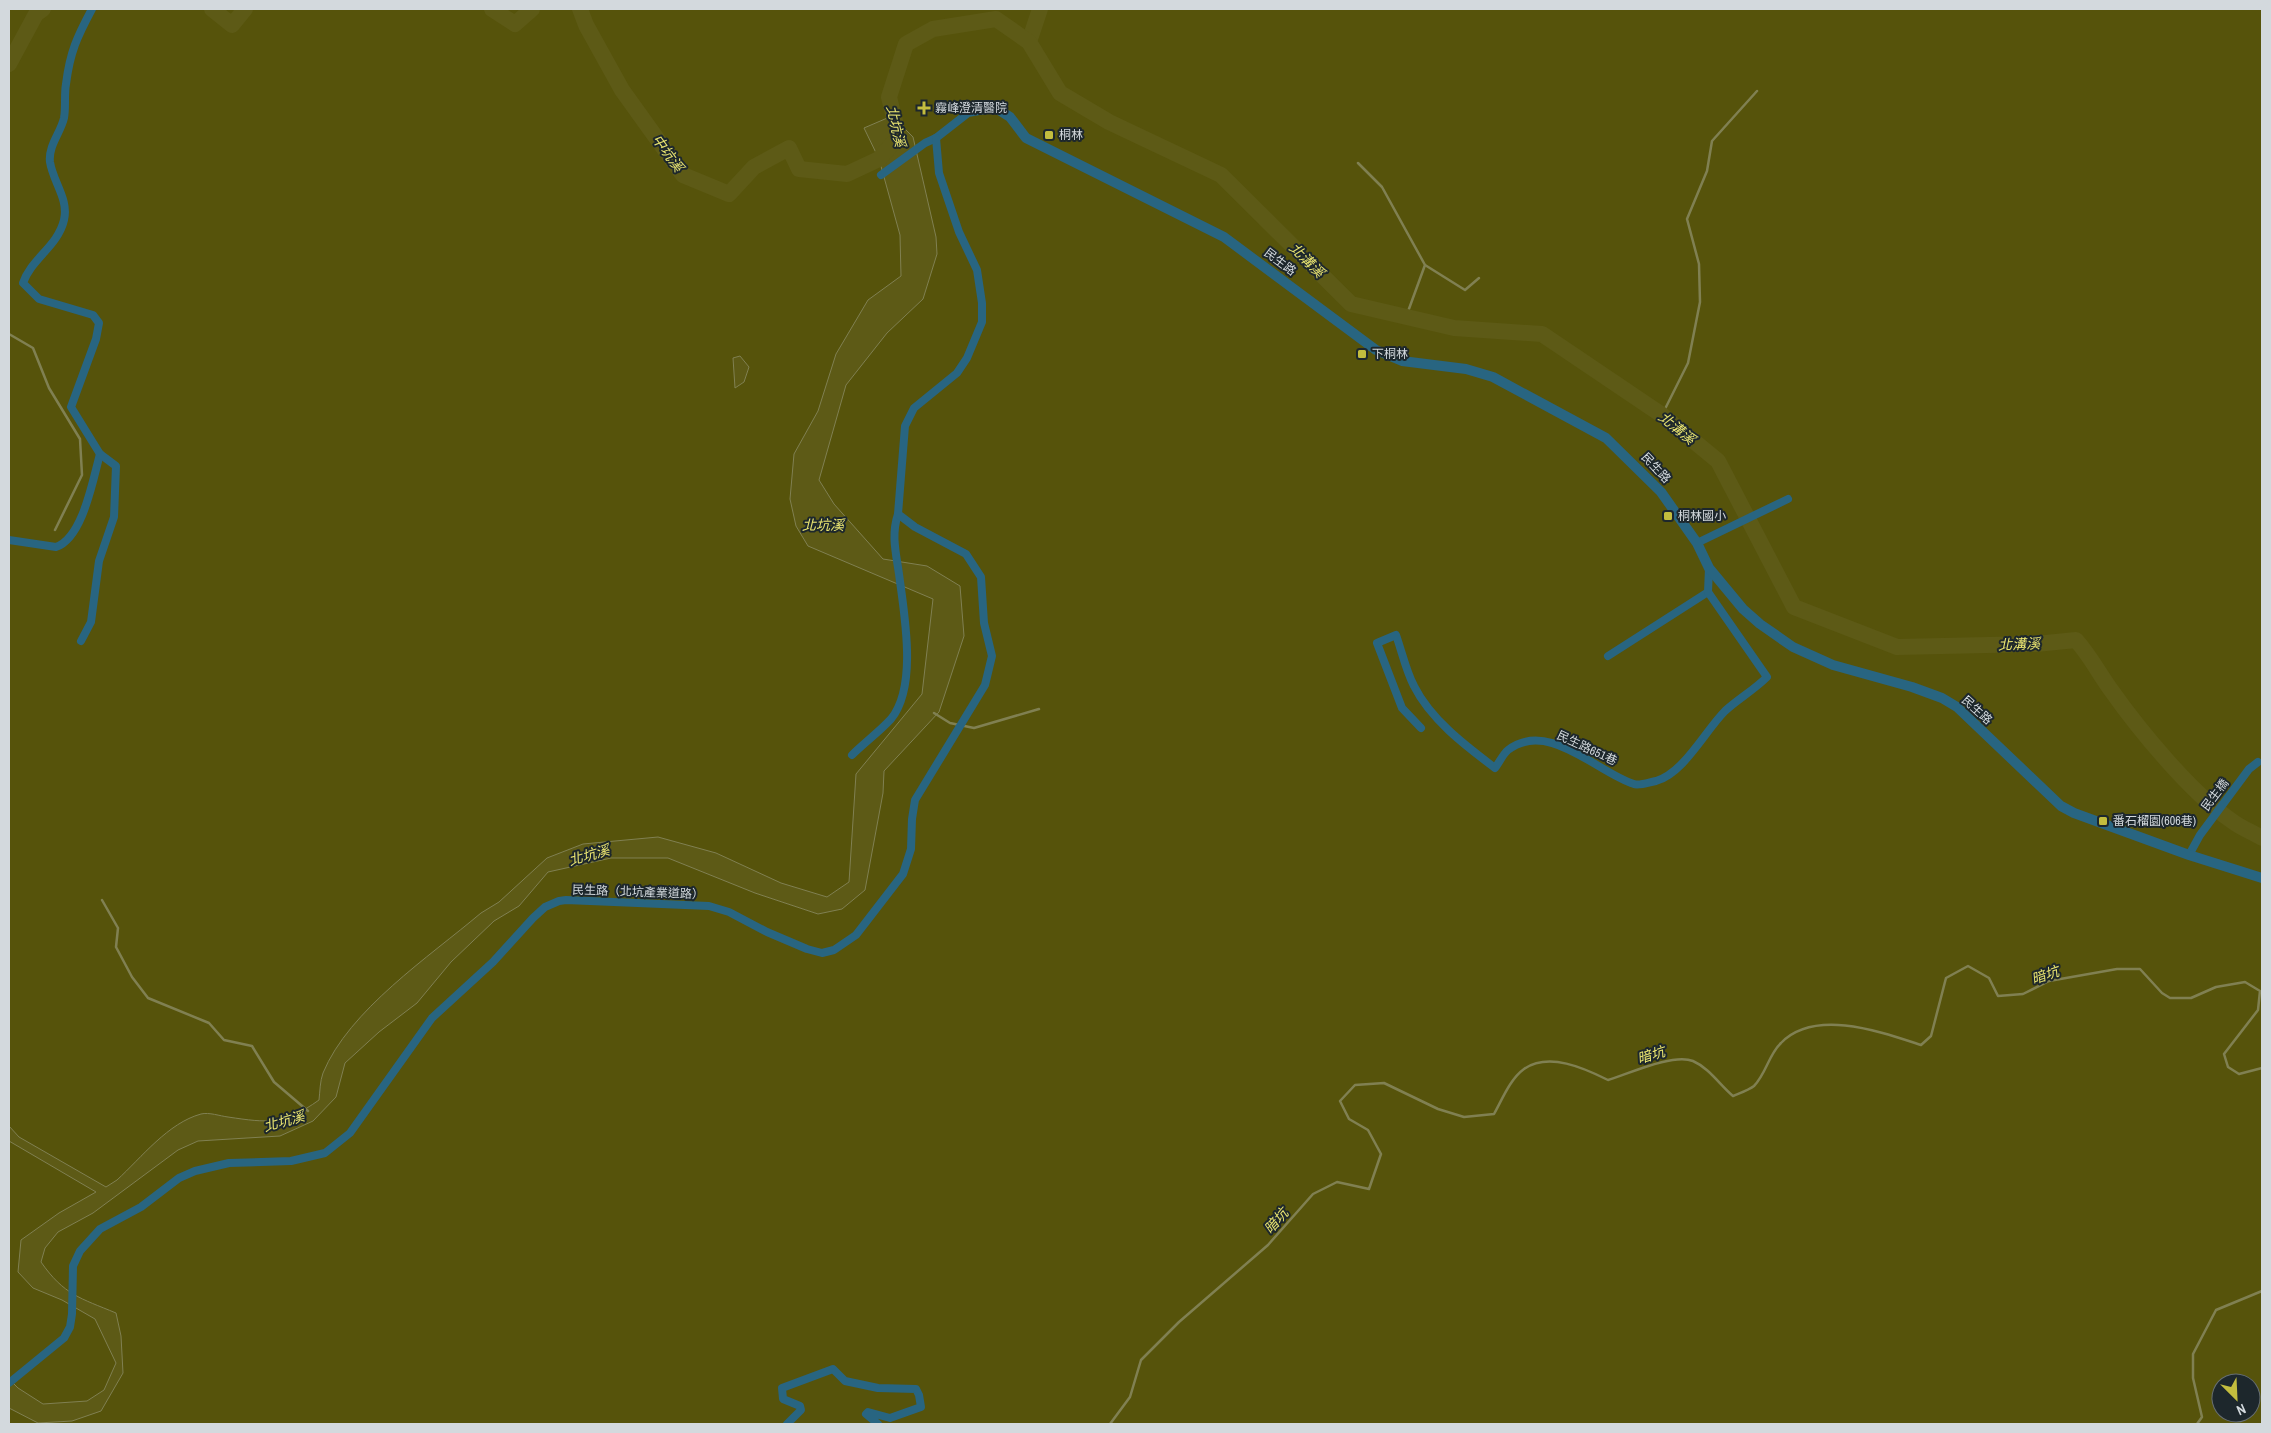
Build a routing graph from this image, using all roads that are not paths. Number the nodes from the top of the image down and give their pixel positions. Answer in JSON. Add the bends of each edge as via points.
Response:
{"nodes":[{"id":1,"x":92,"y":9,"type":"edge"},
{"id":2,"x":996,"y":108,"type":"joint"},
{"id":3,"x":936,"y":138,"type":"junction"},
{"id":4,"x":881,"y":175,"type":"dead end"},
{"id":5,"x":100,"y":454,"type":"junction"},
{"id":6,"x":1788,"y":499,"type":"dead end"},
{"id":7,"x":898,"y":514,"type":"junction"},
{"id":8,"x":9,"y":540,"type":"edge"},
{"id":9,"x":1697,"y":543,"type":"junction"},
{"id":10,"x":1709,"y":568,"type":"junction"},
{"id":11,"x":1708,"y":592,"type":"junction"},
{"id":12,"x":81,"y":641,"type":"dead end"},
{"id":13,"x":1608,"y":656,"type":"dead end"},
{"id":14,"x":1421,"y":728,"type":"dead end"},
{"id":15,"x":852,"y":755,"type":"dead end"},
{"id":16,"x":2258,"y":762,"type":"dead end"},
{"id":17,"x":2189,"y":855,"type":"junction"},
{"id":18,"x":2262,"y":878,"type":"edge"},
{"id":19,"x":9,"y":1383,"type":"edge"},
{"id":20,"x":787,"y":1424,"type":"edge"},
{"id":21,"x":878,"y":1424,"type":"edge"}],
"edges":[{"from":1,"to":5,"type":"street","via":[[73,44],[64,118],[52,147],[50,162],[64,201],[64,220],[58,236],[26,274],[23,283],[39,299],[93,316],[99,324],[71,407]]},
{"from":2,"to":3,"type":"street","via":[[968,113]]},
{"from":2,"to":9,"type":"street","name":"民生路","via":[[1010,117],[1026,138],[1224,237],[1376,350],[1402,360],[1466,368],[1493,377],[1606,438],[1661,492]]},
{"from":3,"to":4,"type":"street"},
{"from":3,"to":7,"type":"street","via":[[938,172],[959,232],[977,270],[982,322],[957,373],[914,408],[905,426]]},
{"from":5,"to":8,"type":"street","via":[[81,520],[63,545],[56,547]]},
{"from":5,"to":12,"type":"street","via":[[116,466],[114,517],[99,561],[91,622]]},
{"from":6,"to":9,"type":"street"},
{"from":7,"to":15,"type":"street","via":[[893,530],[903,600],[907,661],[903,698],[891,718]]},
{"from":7,"to":19,"type":"street","name":"民生路（北坑產業道路）","via":[[915,527],[966,554],[981,577],[984,623],[992,656],[985,685],[915,800],[911,849],[902,874],[856,935],[834,950],[822,953],[709,906],[559,901],[545,907],[493,962],[432,1018],[350,1133],[325,1153],[291,1161],[229,1163],[195,1171],[100,1229],[80,1250],[73,1266],[70,1328],[64,1338]]},
{"from":9,"to":10,"type":"street","name":"民生路"},
{"from":10,"to":11,"type":"street"},
{"from":10,"to":17,"type":"street","name":"民生路","via":[[1743,609],[1793,647],[1834,665],[1942,698],[1956,707],[2061,806]]},
{"from":11,"to":13,"type":"street"},
{"from":11,"to":14,"type":"street","name":"民生路651巷","via":[[1767,678],[1717,720],[1671,774],[1635,785],[1578,753],[1546,742],[1526,742],[1508,750],[1495,768],[1443,724],[1414,687],[1396,635],[1377,643],[1402,708]]},
{"from":16,"to":17,"type":"street","name":"民生橋","via":[[2249,769],[2200,835]]},
{"from":17,"to":18,"type":"street","name":"民生路"},
{"from":20,"to":21,"type":"street","via":[[801,1410],[800,1406],[782,1399],[782,1388],[833,1369],[845,1381],[916,1389],[921,1407],[890,1418],[866,1414]]}]}
